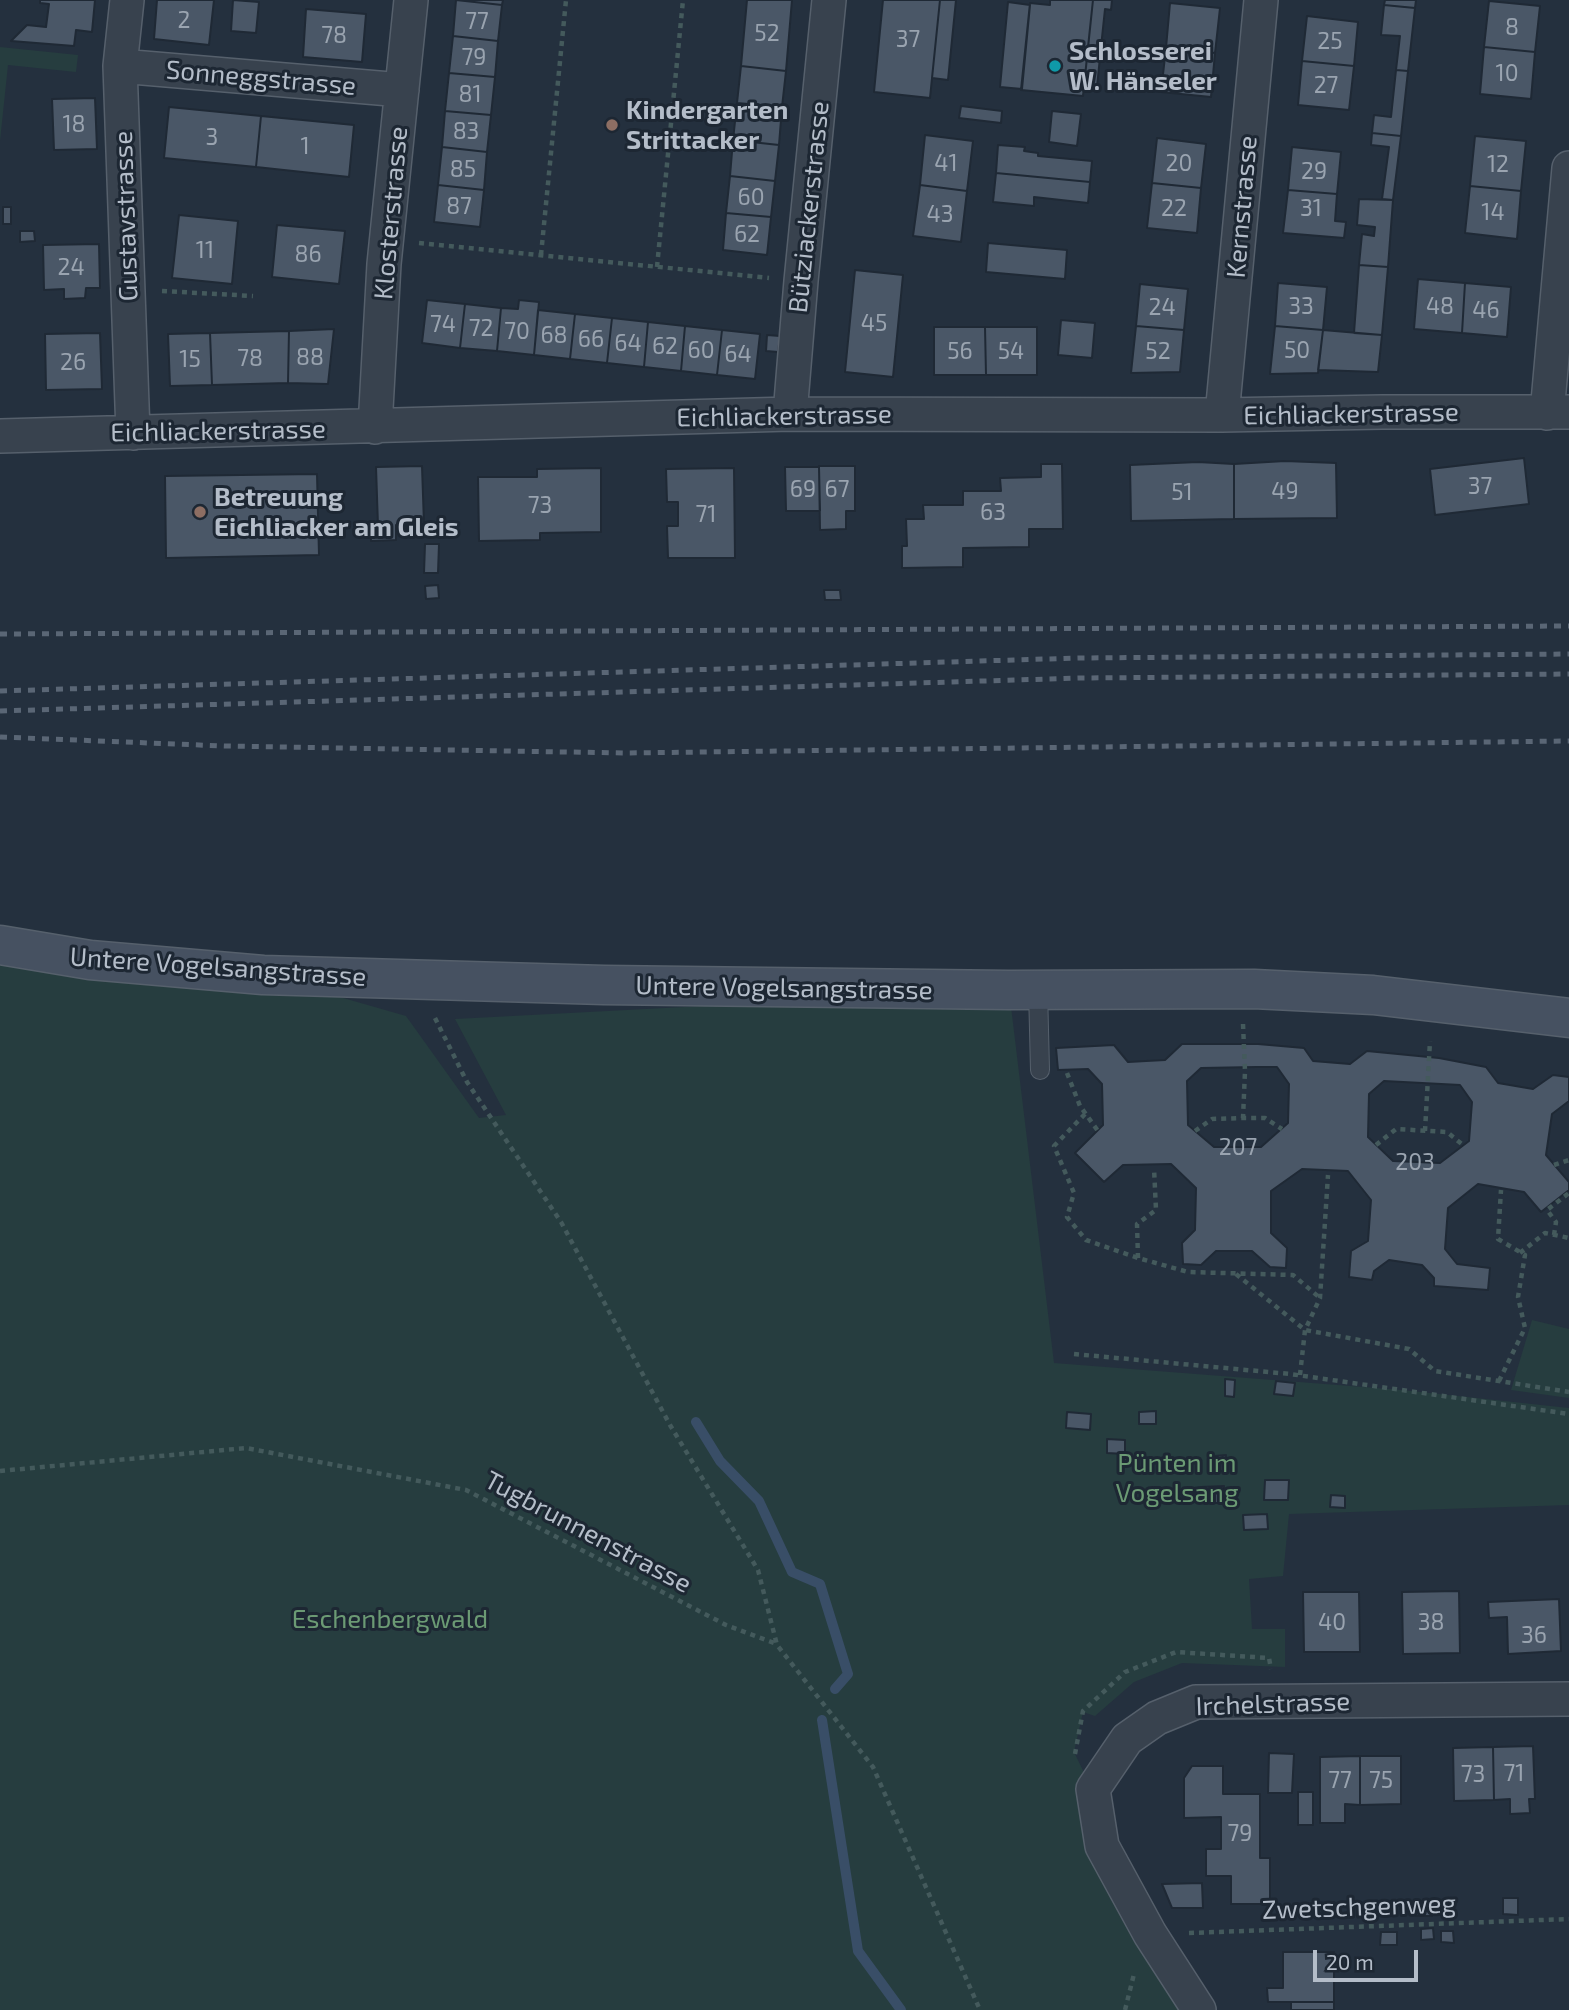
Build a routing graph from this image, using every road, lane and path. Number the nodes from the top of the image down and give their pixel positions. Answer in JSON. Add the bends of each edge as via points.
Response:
{"nodes":[{"id":1,"x":127,"y":0,"type":"edge"},
{"id":2,"x":411,"y":0,"type":"edge"},
{"id":3,"x":566,"y":0,"type":"edge"},
{"id":4,"x":683,"y":0,"type":"edge"},
{"id":5,"x":829,"y":0,"type":"edge"},
{"id":6,"x":1261,"y":0,"type":"edge"},
{"id":7,"x":120,"y":66,"type":"junction"},
{"id":8,"x":402,"y":90,"type":"junction"},
{"id":9,"x":1569,"y":168,"type":"edge"},
{"id":10,"x":387,"y":240,"type":"junction"},
{"id":11,"x":541,"y":255,"type":"junction"},
{"id":12,"x":657,"y":267,"type":"junction"},
{"id":13,"x":801,"y":281,"type":"junction"},
{"id":14,"x":129,"y":290,"type":"junction"},
{"id":15,"x":253,"y":296,"type":"dead end"},
{"id":16,"x":1561,"y":332,"type":"edge"},
{"id":17,"x":1558,"y":413,"type":"edge"},
{"id":18,"x":790,"y":414,"type":"junction"},
{"id":19,"x":1222,"y":415,"type":"junction"},
{"id":20,"x":375,"y":427,"type":"junction"},
{"id":21,"x":133,"y":433,"type":"junction"},
{"id":22,"x":0,"y":436,"type":"edge"},
{"id":23,"x":0,"y":945,"type":"edge"},
{"id":24,"x":426,"y":980,"type":"junction"},
{"id":25,"x":1038,"y":990,"type":"junction"},
{"id":26,"x":1569,"y":1018,"type":"edge"},
{"id":27,"x":1243,"y":1023,"type":"dead end"},
{"id":28,"x":1430,"y":1041,"type":"dead end"},
{"id":29,"x":1040,"y":1070,"type":"dead end"},
{"id":30,"x":1068,"y":1078,"type":"dead end"},
{"id":31,"x":1085,"y":1114,"type":"junction"},
{"id":32,"x":1243,"y":1118,"type":"junction"},
{"id":33,"x":1282,"y":1129,"type":"dead end"},
{"id":34,"x":1195,"y":1130,"type":"dead end"},
{"id":35,"x":1098,"y":1131,"type":"dead end"},
{"id":36,"x":1425,"y":1131,"type":"junction"},
{"id":37,"x":1376,"y":1145,"type":"dead end"},
{"id":38,"x":1463,"y":1145,"type":"dead end"},
{"id":39,"x":1569,"y":1160,"type":"edge"},
{"id":40,"x":1555,"y":1165,"type":"dead end"},
{"id":41,"x":1154,"y":1168,"type":"dead end"},
{"id":42,"x":1328,"y":1175,"type":"dead end"},
{"id":43,"x":1501,"y":1190,"type":"dead end"},
{"id":44,"x":1569,"y":1193,"type":"edge"},
{"id":45,"x":1554,"y":1235,"type":"junction"},
{"id":46,"x":1569,"y":1238,"type":"edge"},
{"id":47,"x":1520,"y":1253,"type":"junction"},
{"id":48,"x":1138,"y":1258,"type":"junction"},
{"id":49,"x":1236,"y":1274,"type":"junction"},
{"id":50,"x":1320,"y":1298,"type":"junction"},
{"id":51,"x":1305,"y":1330,"type":"junction"},
{"id":52,"x":1074,"y":1354,"type":"dead end"},
{"id":53,"x":1300,"y":1375,"type":"junction"},
{"id":54,"x":1499,"y":1381,"type":"junction"},
{"id":55,"x":1569,"y":1392,"type":"edge"},
{"id":56,"x":1569,"y":1414,"type":"edge"},
{"id":57,"x":0,"y":1471,"type":"edge"},
{"id":58,"x":777,"y":1645,"type":"junction"},
{"id":59,"x":1569,"y":1699,"type":"edge"},
{"id":60,"x":1569,"y":1919,"type":"edge"},
{"id":61,"x":1150,"y":1934,"type":"junction"},
{"id":62,"x":980,"y":2010,"type":"edge"},
{"id":63,"x":1199,"y":2010,"type":"edge"}],
"edges":[{"from":1,"to":7,"type":"street","name":"Gustavstrasse"},
{"from":2,"to":8,"type":"street","name":"Klosterstrasse"},
{"from":3,"to":11,"type":"path"},
{"from":4,"to":12,"type":"path"},
{"from":5,"to":13,"type":"street","name":"Bütziackerstrasse"},
{"from":6,"to":19,"type":"street","name":"Kernstrasse"},
{"from":7,"to":8,"type":"street","name":"Sonneggstrasse"},
{"from":7,"to":14,"type":"street","name":"Gustavstrasse"},
{"from":8,"to":10,"type":"street","name":"Klosterstrasse"},
{"from":9,"to":16,"type":"street"},
{"from":10,"to":11,"type":"path"},
{"from":10,"to":20,"type":"street","name":"Klosterstrasse"},
{"from":11,"to":12,"type":"path"},
{"from":12,"to":13,"type":"path"},
{"from":13,"to":18,"type":"street","name":"Bütziackerstrasse"},
{"from":14,"to":15,"type":"path"},
{"from":14,"to":21,"type":"street","name":"Gustavstrasse"},
{"from":16,"to":17,"type":"street"},
{"from":17,"to":19,"type":"street","name":"Eichliackerstrasse"},
{"from":18,"to":19,"type":"street","name":"Eichliackerstrasse"},
{"from":18,"to":20,"type":"street","name":"Eichliackerstrasse"},
{"from":20,"to":21,"type":"street","name":"Eichliackerstrasse"},
{"from":21,"to":22,"type":"street","name":"Eichliackerstrasse"},
{"from":23,"to":24,"type":"main road","name":"Untere Vogelsangstrasse","via":[[90,960],[263,975]]},
{"from":24,"to":25,"type":"main road","name":"Untere Vogelsangstrasse"},
{"from":24,"to":58,"type":"path","via":[[431,1010],[467,1082],[561,1222],[670,1424],[758,1570]]},
{"from":25,"to":26,"type":"main road","name":"Untere Vogelsangstrasse","via":[[1254,989],[1360,994]]},
{"from":25,"to":29,"type":"lane"},
{"from":27,"to":32,"type":"path"},
{"from":28,"to":36,"type":"path"},
{"from":30,"to":31,"type":"path"},
{"from":31,"to":35,"type":"path"},
{"from":31,"to":48,"type":"path","via":[[1054,1146],[1074,1194],[1067,1217],[1086,1240]]},
{"from":32,"to":33,"type":"path","via":[[1265,1118]]},
{"from":32,"to":34,"type":"path","via":[[1212,1119]]},
{"from":36,"to":37,"type":"path","via":[[1396,1129]]},
{"from":36,"to":38,"type":"path","via":[[1447,1132]]},
{"from":39,"to":40,"type":"path"},
{"from":41,"to":48,"type":"path","via":[[1156,1210],[1137,1224]]},
{"from":42,"to":50,"type":"path"},
{"from":43,"to":47,"type":"path","via":[[1498,1239]]},
{"from":44,"to":45,"type":"path","via":[[1547,1210],[1556,1222]]},
{"from":45,"to":46,"type":"path"},
{"from":45,"to":47,"type":"path","via":[[1545,1233]]},
{"from":47,"to":54,"type":"path","via":[[1525,1255],[1518,1297],[1525,1328]]},
{"from":48,"to":49,"type":"path","via":[[1188,1272]]},
{"from":49,"to":50,"type":"path","via":[[1293,1275]]},
{"from":49,"to":51,"type":"path"},
{"from":50,"to":51,"type":"path"},
{"from":51,"to":53,"type":"path"},
{"from":51,"to":54,"type":"path","via":[[1409,1349],[1435,1371]]},
{"from":52,"to":53,"type":"path"},
{"from":53,"to":56,"type":"path"},
{"from":54,"to":55,"type":"path"},
{"from":57,"to":58,"type":"path","name":"Tugbrunnenstrasse","via":[[246,1448],[466,1490],[726,1625]]},
{"from":58,"to":62,"type":"path","via":[[873,1767]]},
{"from":59,"to":61,"type":"street","name":"Irchelstrasse","via":[[1196,1702],[1157,1718],[1128,1739],[1093,1789],[1102,1846]]},
{"from":60,"to":61,"type":"path","name":"Zwetschgenweg"},
{"from":61,"to":63,"type":"street","name":"Irchelstrasse"}]}
